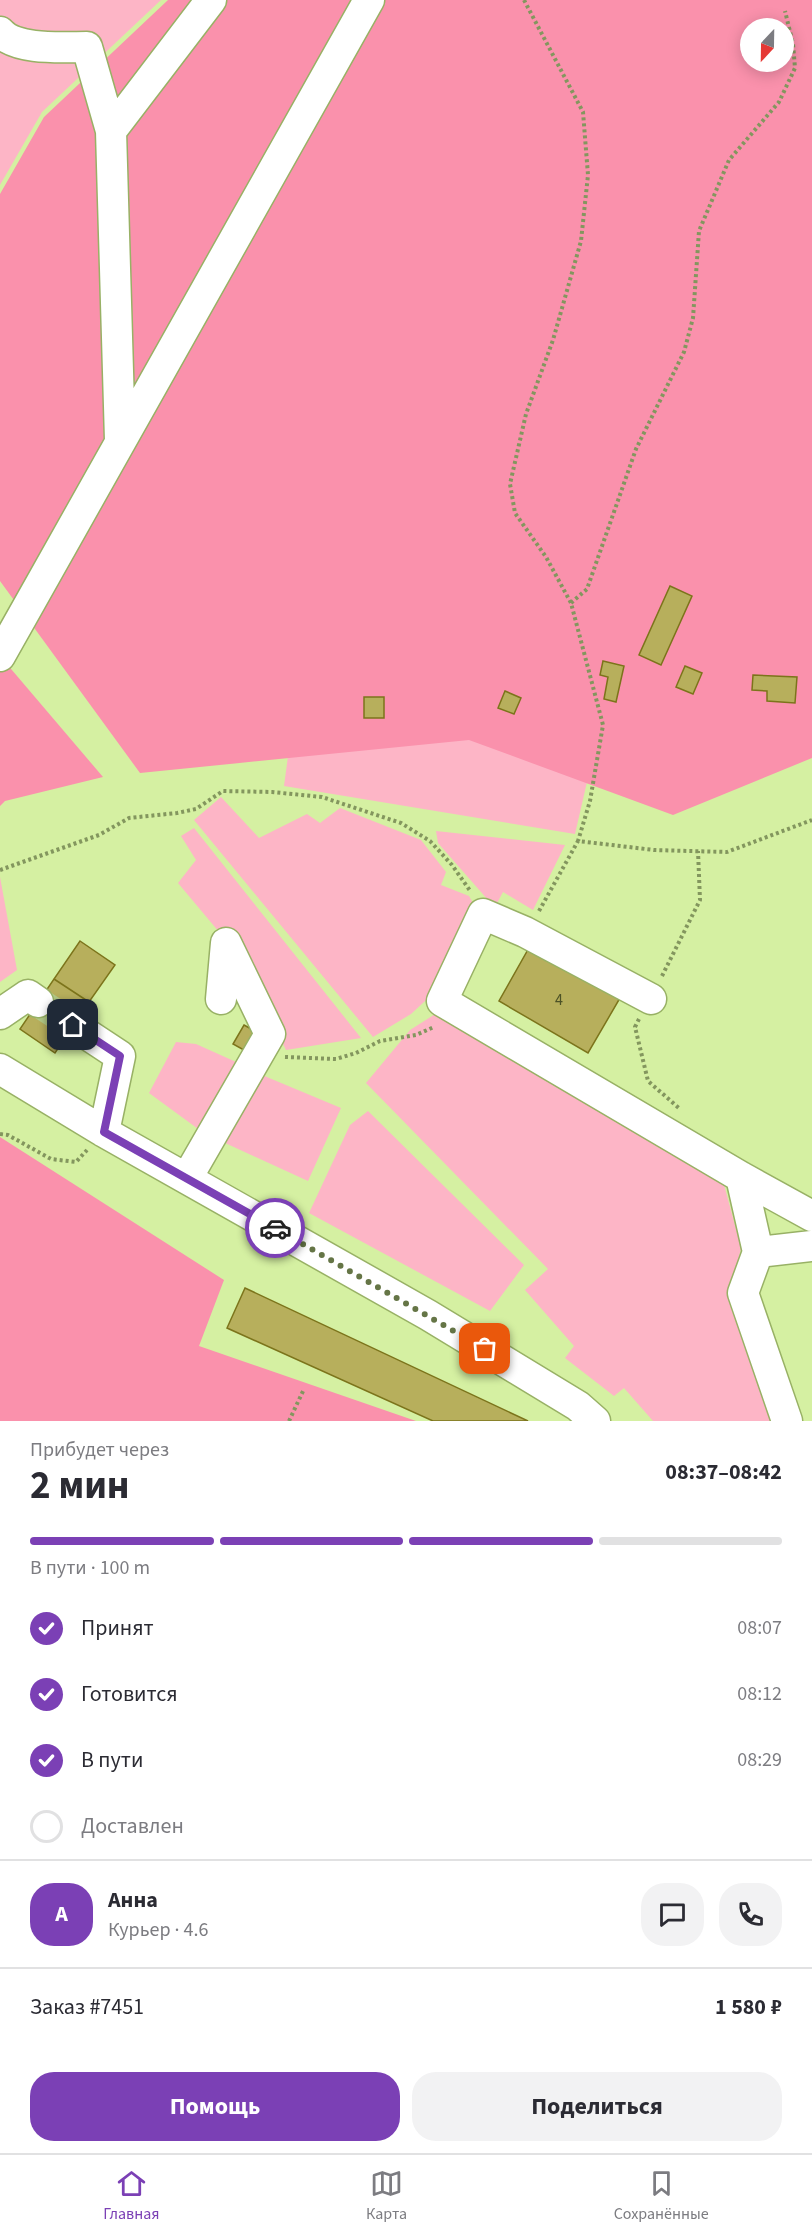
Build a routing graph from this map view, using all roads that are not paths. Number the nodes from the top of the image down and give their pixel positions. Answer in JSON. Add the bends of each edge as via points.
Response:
{"nodes":[{"id":1,"x":211,"y":0,"type":"edge"},
{"id":2,"x":369,"y":0,"type":"edge"},
{"id":3,"x":0,"y":32,"type":"edge"},
{"id":4,"x":111,"y":131,"type":"junction"},
{"id":5,"x":120,"y":440,"type":"junction"},
{"id":6,"x":0,"y":656,"type":"edge"},
{"id":7,"x":221,"y":999,"type":"dead end"},
{"id":8,"x":651,"y":999,"type":"road end"},
{"id":9,"x":38,"y":1002,"type":"tunnel mouth"},
{"id":10,"x":0,"y":1014,"type":"edge"},
{"id":11,"x":73,"y":1025,"type":"tunnel mouth"},
{"id":12,"x":0,"y":1069,"type":"edge"},
{"id":13,"x":104,"y":1132,"type":"junction"},
{"id":14,"x":741,"y":1177,"type":"junction"},
{"id":15,"x":188,"y":1178,"type":"junction"},
{"id":16,"x":812,"y":1216,"type":"edge"},
{"id":17,"x":812,"y":1246,"type":"edge"},
{"id":18,"x":758,"y":1252,"type":"junction"},
{"id":19,"x":595,"y":1421,"type":"edge"},
{"id":20,"x":787,"y":1421,"type":"edge"}],
"edges":[{"from":1,"to":4,"type":"street"},
{"from":2,"to":5,"type":"street"},
{"from":3,"to":4,"type":"street","via":[[5,38],[37,47],[87,47]]},
{"from":4,"to":5,"type":"street"},
{"from":5,"to":6,"type":"street"},
{"from":7,"to":15,"type":"street","via":[[226,943],[270,1034]]},
{"from":8,"to":14,"type":"street","via":[[483,914],[442,1001]]},
{"from":9,"to":10,"type":"street","via":[[28,995]]},
{"from":11,"to":13,"type":"street","via":[[120,1056]]},
{"from":12,"to":13,"type":"street"},
{"from":13,"to":15,"type":"street"},
{"from":14,"to":16,"type":"street"},
{"from":14,"to":18,"type":"street"},
{"from":15,"to":19,"type":"street","via":[[428,1315],[578,1406]]},
{"from":17,"to":18,"type":"street"},
{"from":18,"to":20,"type":"street","via":[[743,1293]]}]}
